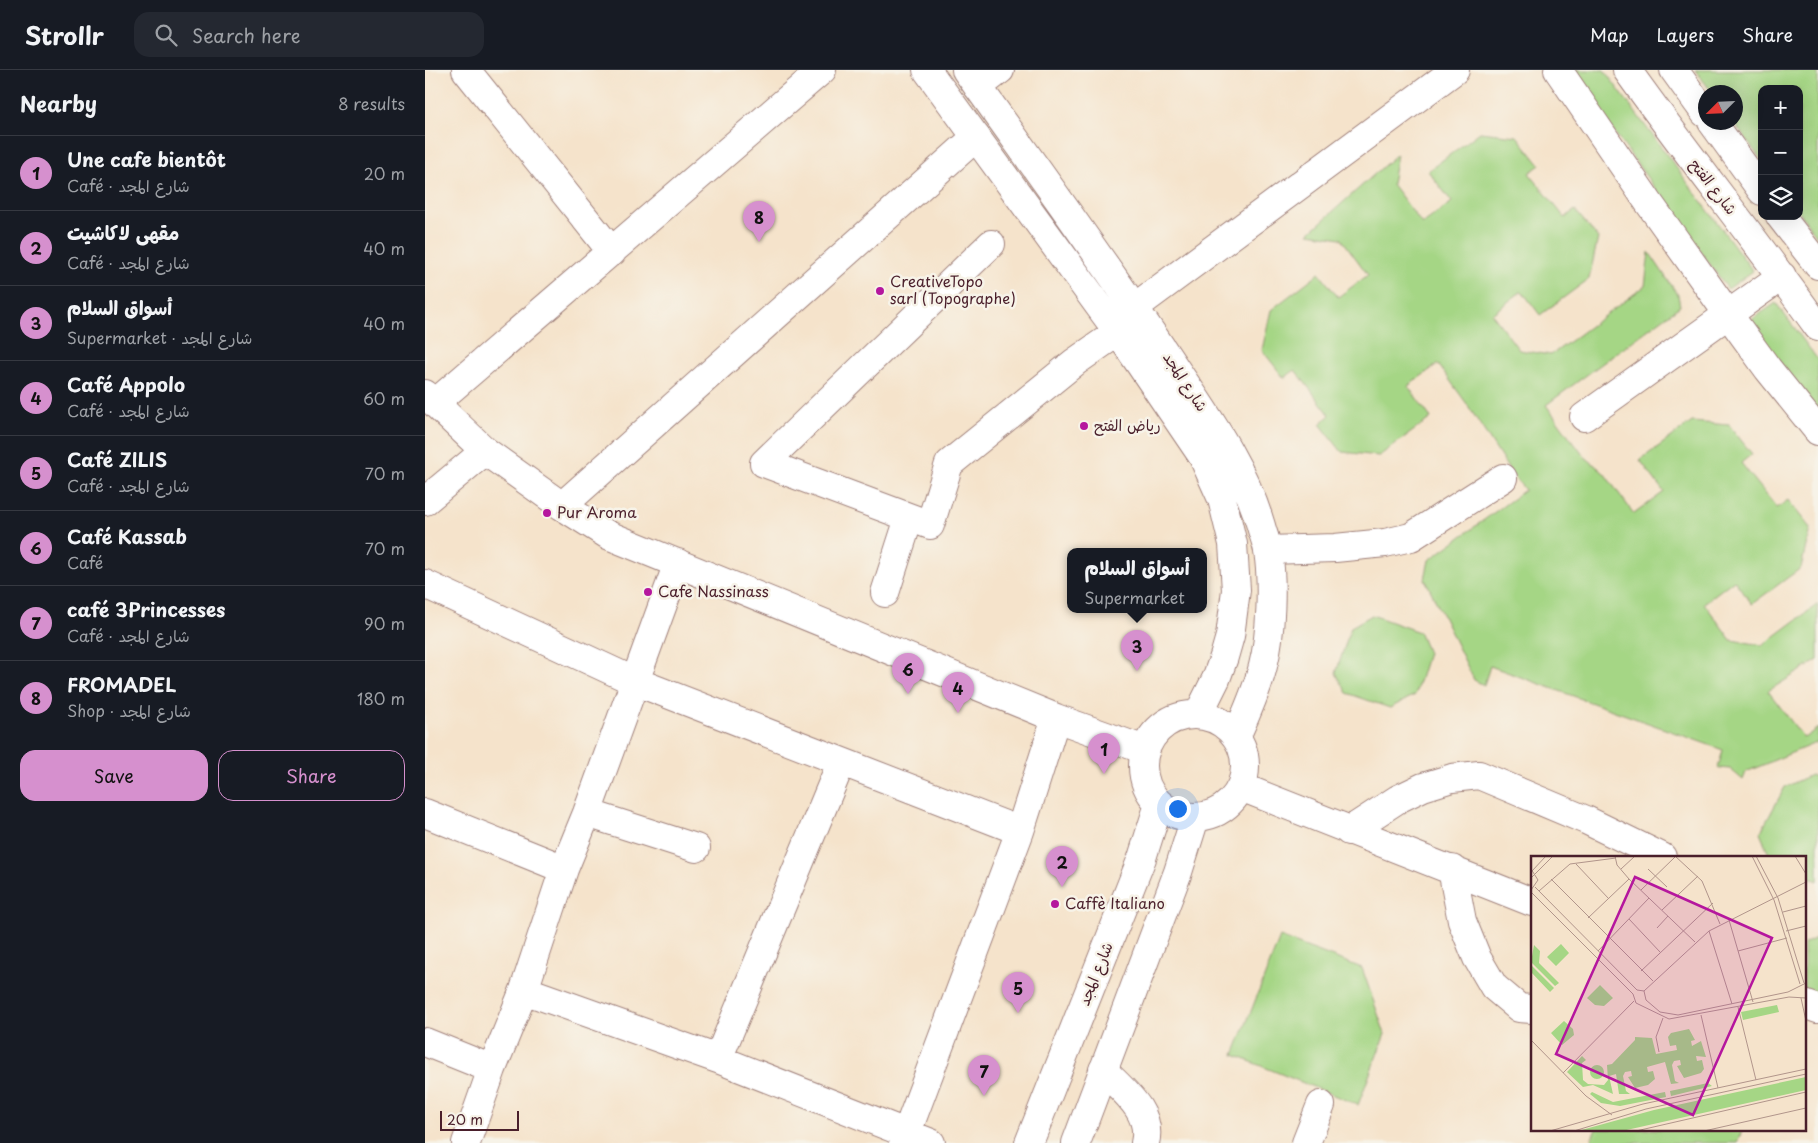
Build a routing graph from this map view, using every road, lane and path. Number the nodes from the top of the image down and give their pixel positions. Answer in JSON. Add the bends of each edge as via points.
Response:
{"nodes":[{"id":1,"x":465,"y":70,"type":"edge"},
{"id":2,"x":822,"y":70,"type":"edge"},
{"id":3,"x":927,"y":70,"type":"edge"},
{"id":4,"x":1000,"y":70,"type":"edge"},
{"id":5,"x":1455,"y":70,"type":"edge"},
{"id":6,"x":1558,"y":70,"type":"edge"},
{"id":7,"x":1627,"y":70,"type":"edge"},
{"id":8,"x":1674,"y":70,"type":"edge"},
{"id":9,"x":972,"y":79,"type":"edge"},
{"id":10,"x":1698,"y":103,"type":"edge"},
{"id":11,"x":1718,"y":130,"type":"edge"},
{"id":12,"x":976,"y":137,"type":"junction"},
{"id":13,"x":1758,"y":185,"type":"edge"},
{"id":14,"x":1784,"y":220,"type":"edge"},
{"id":15,"x":991,"y":244,"type":"dead end"},
{"id":16,"x":612,"y":252,"type":"junction"},
{"id":17,"x":1818,"y":265,"type":"edge"},
{"id":18,"x":1782,"y":276,"type":"junction"},
{"id":19,"x":1135,"y":307,"type":"junction"},
{"id":20,"x":1728,"y":314,"type":"junction"},
{"id":21,"x":1818,"y":327,"type":"edge"},
{"id":22,"x":1118,"y":332,"type":"junction"},
{"id":23,"x":430,"y":399,"type":"edge"},
{"id":24,"x":1584,"y":417,"type":"dead end"},
{"id":25,"x":1818,"y":431,"type":"edge"},
{"id":26,"x":485,"y":451,"type":"junction"},
{"id":27,"x":1503,"y":478,"type":"dead end"},
{"id":28,"x":425,"y":501,"type":"edge"},
{"id":29,"x":562,"y":506,"type":"junction"},
{"id":30,"x":909,"y":518,"type":"junction"},
{"id":31,"x":1268,"y":550,"type":"junction"},
{"id":32,"x":678,"y":563,"type":"junction"},
{"id":33,"x":425,"y":584,"type":"edge"},
{"id":34,"x":885,"y":593,"type":"dead end"},
{"id":35,"x":635,"y":681,"type":"junction"},
{"id":36,"x":1198,"y":715,"type":"junction"},
{"id":37,"x":1056,"y":718,"type":"junction"},
{"id":38,"x":1236,"y":738,"type":"junction"},
{"id":39,"x":1145,"y":750,"type":"junction"},
{"id":40,"x":841,"y":763,"type":"junction"},
{"id":41,"x":1241,"y":787,"type":"junction"},
{"id":42,"x":1159,"y":804,"type":"junction"},
{"id":43,"x":425,"y":813,"type":"edge"},
{"id":44,"x":587,"y":813,"type":"junction"},
{"id":45,"x":1195,"y":818,"type":"junction"},
{"id":46,"x":1020,"y":831,"type":"junction"},
{"id":47,"x":1349,"y":831,"type":"junction"},
{"id":48,"x":696,"y":848,"type":"dead end"},
{"id":49,"x":1660,"y":856,"type":"edge"},
{"id":50,"x":563,"y":868,"type":"junction"},
{"id":51,"x":1452,"y":870,"type":"junction"},
{"id":52,"x":1531,"y":902,"type":"edge"},
{"id":53,"x":524,"y":990,"type":"junction"},
{"id":54,"x":1805,"y":1004,"type":"edge"},
{"id":55,"x":1531,"y":1009,"type":"edge"},
{"id":56,"x":1818,"y":1009,"type":"edge"},
{"id":57,"x":425,"y":1042,"type":"edge"},
{"id":58,"x":718,"y":1059,"type":"junction"},
{"id":59,"x":493,"y":1069,"type":"junction"},
{"id":60,"x":1103,"y":1070,"type":"junction"},
{"id":61,"x":1321,"y":1105,"type":"dead end"},
{"id":62,"x":914,"y":1140,"type":"edge"},
{"id":63,"x":466,"y":1143,"type":"edge"},
{"id":64,"x":1029,"y":1143,"type":"edge"},
{"id":65,"x":1076,"y":1143,"type":"edge"},
{"id":66,"x":1145,"y":1143,"type":"edge"},
{"id":67,"x":1306,"y":1143,"type":"edge"}],
"edges":[{"from":1,"to":16,"type":"street"},
{"from":2,"to":16,"type":"street"},
{"from":3,"to":12,"type":"street","name":"شارع المجد"},
{"from":4,"to":9,"type":"street"},
{"from":5,"to":19,"type":"street"},
{"from":6,"to":20,"type":"street"},
{"from":7,"to":18,"type":"street","name":"شارع الفتح","via":[[1669,130]]},
{"from":8,"to":10,"type":"street"},
{"from":9,"to":19,"type":"street","name":"شارع المجد"},
{"from":11,"to":13,"type":"street"},
{"from":12,"to":22,"type":"street","name":"شارع المجد"},
{"from":12,"to":29,"type":"street"},
{"from":14,"to":17,"type":"street"},
{"from":15,"to":30,"type":"street","via":[[763,463]]},
{"from":16,"to":23,"type":"street"},
{"from":18,"to":20,"type":"street"},
{"from":18,"to":21,"type":"street","name":"شارع الفتح"},
{"from":19,"to":31,"type":"street","name":"شارع المجد","via":[[1238,467],[1256,508]]},
{"from":20,"to":24,"type":"street"},
{"from":20,"to":25,"type":"street"},
{"from":22,"to":30,"type":"street","via":[[1075,362],[949,464],[931,525]]},
{"from":22,"to":36,"type":"street","name":"شارع المجد","via":[[1203,458],[1222,499],[1233,544],[1236,590],[1230,636],[1216,679]]},
{"from":23,"to":26,"type":"street"},
{"from":26,"to":28,"type":"street"},
{"from":26,"to":29,"type":"street"},
{"from":27,"to":31,"type":"street","via":[[1411,537],[1344,547]]},
{"from":29,"to":32,"type":"street","via":[[608,535]]},
{"from":30,"to":34,"type":"street"},
{"from":31,"to":38,"type":"street","name":"شارع المجد","via":[[1269,612],[1264,664]]},
{"from":32,"to":35,"type":"street"},
{"from":32,"to":37,"type":"street"},
{"from":33,"to":35,"type":"street"},
{"from":35,"to":40,"type":"street"},
{"from":35,"to":44,"type":"street"},
{"from":36,"to":38,"type":"street","via":[[1213,718]]},
{"from":36,"to":39,"type":"street","via":[[1181,717],[1165,724],[1153,735]]},
{"from":37,"to":39,"type":"street"},
{"from":37,"to":46,"type":"street"},
{"from":38,"to":41,"type":"street","via":[[1243,753],[1245,770]]},
{"from":39,"to":42,"type":"street","via":[[1145,783]]},
{"from":40,"to":46,"type":"street"},
{"from":40,"to":58,"type":"street"},
{"from":41,"to":45,"type":"street","via":[[1230,803],[1214,814]]},
{"from":41,"to":47,"type":"street"},
{"from":42,"to":45,"type":"street","via":[[1170,812]]},
{"from":42,"to":64,"type":"street","name":"شارع المجد","via":[[1142,858]]},
{"from":43,"to":50,"type":"street"},
{"from":44,"to":48,"type":"street"},
{"from":44,"to":50,"type":"street"},
{"from":45,"to":60,"type":"street","via":[[1178,872]]},
{"from":46,"to":62,"type":"street"},
{"from":47,"to":49,"type":"street","via":[[1423,786],[1479,775],[1586,820]]},
{"from":47,"to":51,"type":"street"},
{"from":50,"to":53,"type":"street"},
{"from":51,"to":52,"type":"street"},
{"from":51,"to":55,"type":"street","via":[[1463,921],[1481,966],[1494,988],[1519,1008]]},
{"from":53,"to":58,"type":"street"},
{"from":53,"to":59,"type":"street"},
{"from":54,"to":56,"type":"street"},
{"from":57,"to":59,"type":"street"},
{"from":58,"to":62,"type":"street"},
{"from":59,"to":63,"type":"street"},
{"from":60,"to":65,"type":"street"},
{"from":60,"to":66,"type":"street","via":[[1142,1112],[1147,1126]]},
{"from":61,"to":67,"type":"street"}]}
